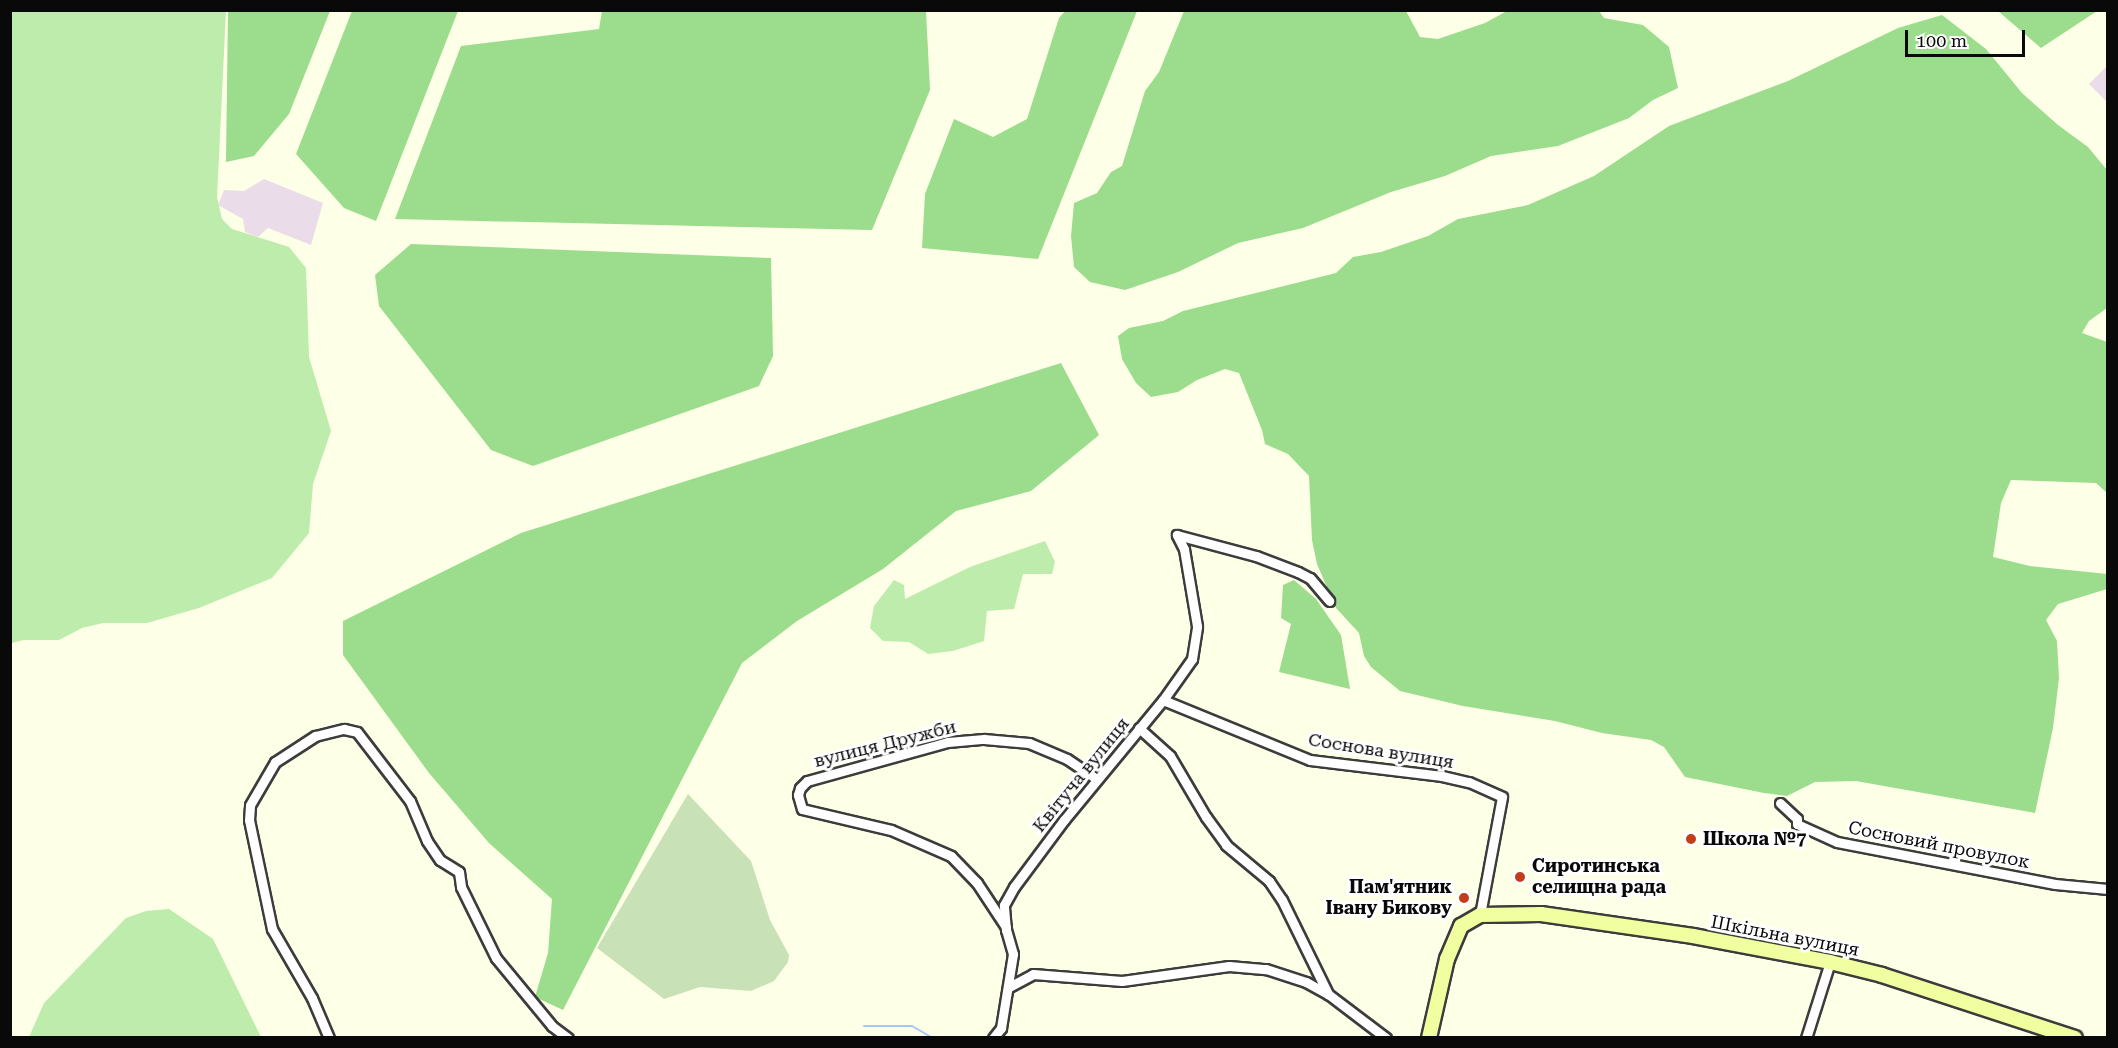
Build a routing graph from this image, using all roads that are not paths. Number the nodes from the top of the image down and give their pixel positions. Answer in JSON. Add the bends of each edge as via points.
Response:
{"nodes":[{"id":1,"x":1329,"y":601,"type":"dead end"},
{"id":2,"x":1163,"y":700,"type":"junction"},
{"id":3,"x":1139,"y":728,"type":"junction"},
{"id":4,"x":1098,"y":779,"type":"junction"},
{"id":5,"x":1780,"y":803,"type":"dead end"},
{"id":6,"x":2108,"y":889,"type":"edge"},
{"id":7,"x":1480,"y":915,"type":"junction"},
{"id":8,"x":1006,"y":927,"type":"junction"},
{"id":9,"x":1830,"y":962,"type":"junction"},
{"id":10,"x":1009,"y":987,"type":"junction"},
{"id":11,"x":1328,"y":994,"type":"junction"},
{"id":12,"x":329,"y":1038,"type":"edge"},
{"id":13,"x":568,"y":1038,"type":"edge"},
{"id":14,"x":993,"y":1038,"type":"edge"},
{"id":15,"x":1386,"y":1038,"type":"edge"},
{"id":16,"x":1429,"y":1038,"type":"edge"},
{"id":17,"x":1806,"y":1038,"type":"edge"},
{"id":18,"x":2075,"y":1038,"type":"edge"}],
"edges":[{"from":1,"to":2,"type":"street","name":"Квітуча вулиця","via":[[1310,578],[1298,572],[1256,556],[1177,535],[1184,549],[1197,636],[1192,659]]},
{"from":2,"to":3,"type":"street","name":"Квітуча вулиця"},
{"from":2,"to":7,"type":"street","name":"Соснова вулиця","via":[[1310,760],[1442,776],[1489,789],[1502,797]]},
{"from":3,"to":4,"type":"street","name":"Квітуча вулиця"},
{"from":3,"to":11,"type":"street","via":[[1170,756],[1226,845],[1269,881]]},
{"from":4,"to":8,"type":"street","name":"Квітуча вулиця","via":[[1014,887],[1004,905]]},
{"from":4,"to":8,"type":"street","name":"вулиця Дружби","via":[[1067,759],[1029,743],[984,739],[948,742],[807,781],[800,788],[802,809],[891,830],[951,856],[977,883]]},
{"from":5,"to":6,"type":"street","name":"Сосновий провулок","via":[[1797,819],[1797,824],[1836,842],[2055,884]]},
{"from":7,"to":9,"type":"street","name":"Шкільна вулиця","via":[[1541,914],[1693,936]]},
{"from":7,"to":16,"type":"street","via":[[1461,926],[1447,958]]},
{"from":8,"to":10,"type":"street","name":"Квітуча вулиця","via":[[1013,954]]},
{"from":9,"to":17,"type":"street"},
{"from":9,"to":18,"type":"street","name":"Шкільна вулиця"},
{"from":10,"to":11,"type":"street","via":[[1033,974],[1122,981],[1229,966],[1266,969]]},
{"from":10,"to":14,"type":"street","name":"Квітуча вулиця","via":[[1001,1028]]},
{"from":11,"to":15,"type":"street"},
{"from":12,"to":13,"type":"street","via":[[312,998],[272,929],[249,820],[250,805],[275,762],[315,736],[345,729],[357,732],[410,801],[440,860],[459,872],[461,887],[496,958],[552,1026]]}]}
